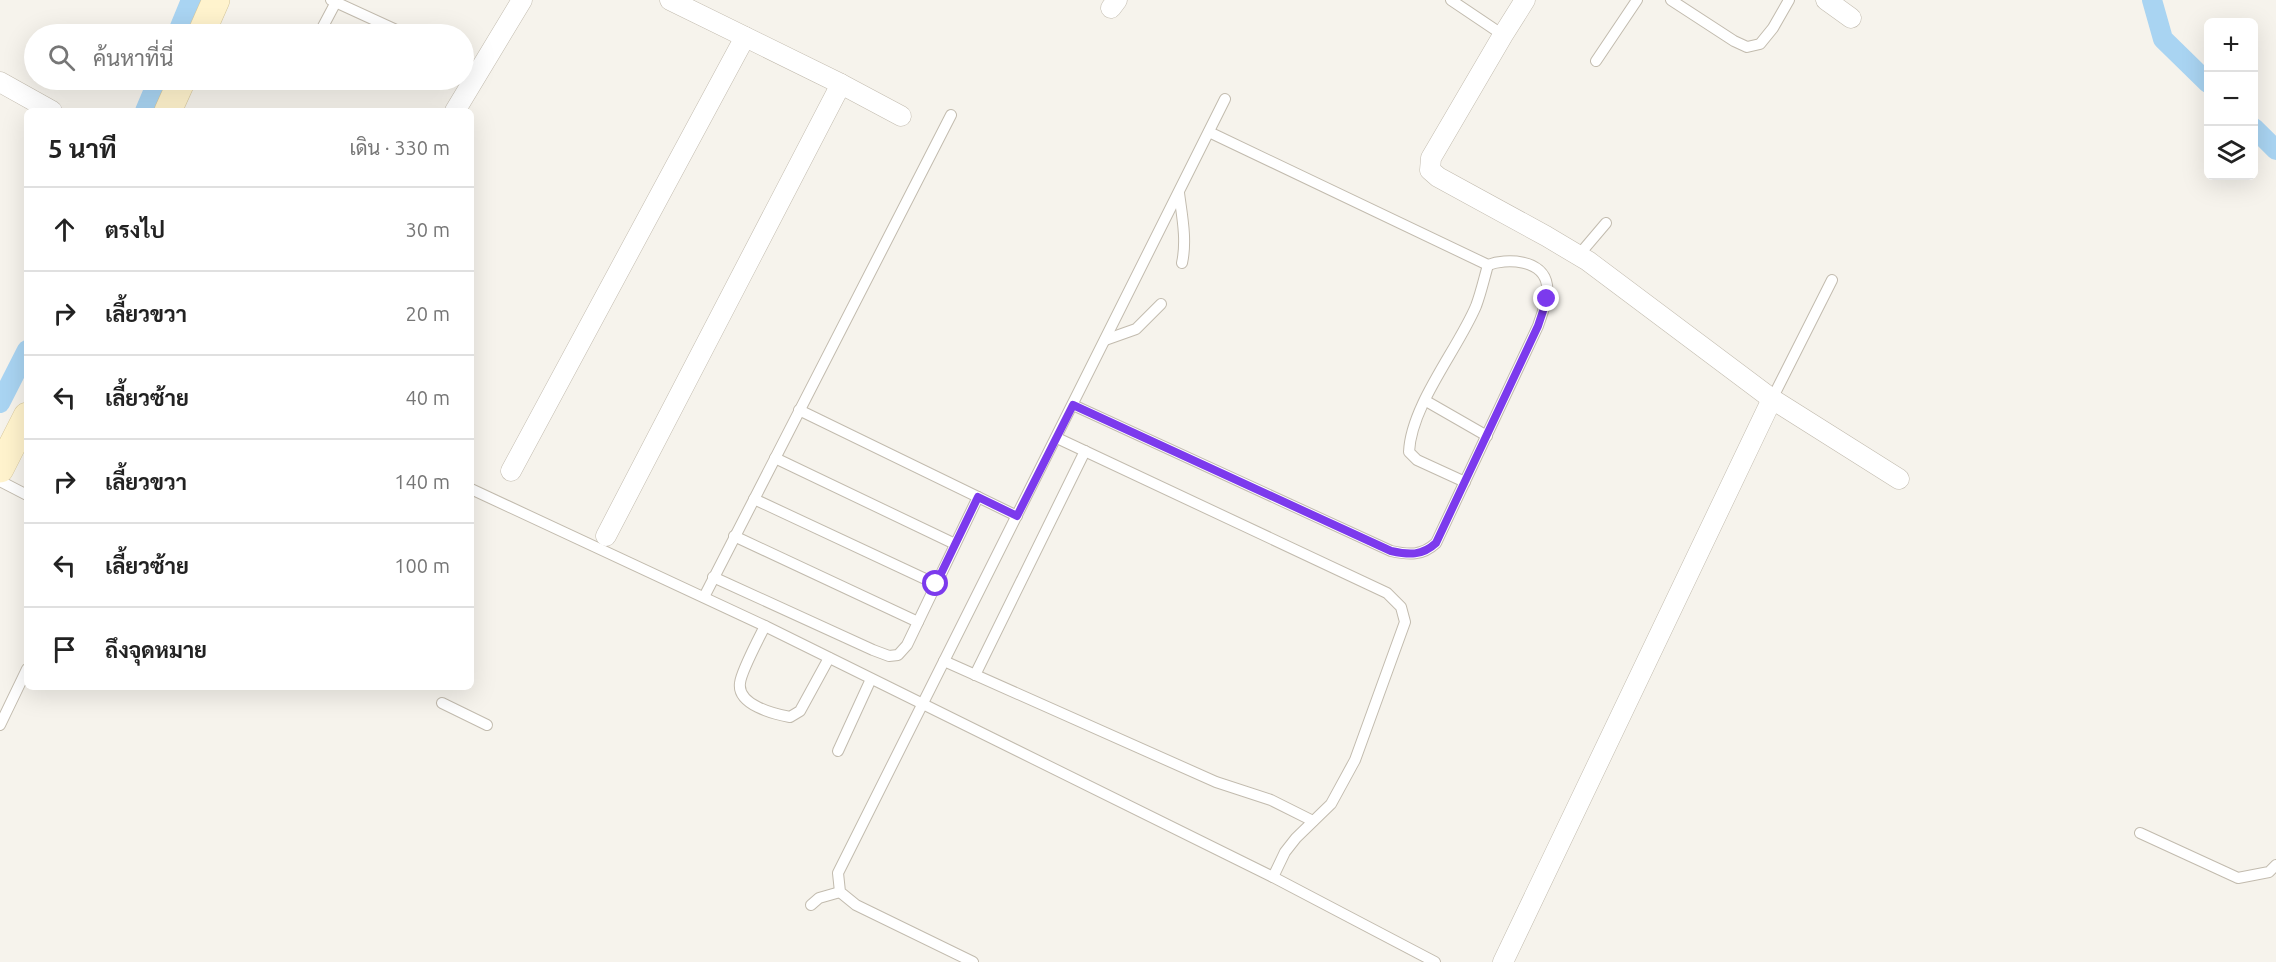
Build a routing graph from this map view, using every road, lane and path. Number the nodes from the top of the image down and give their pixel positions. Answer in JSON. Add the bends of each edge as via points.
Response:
{"nodes":[{"id":1,"x":216,"y":0,"type":"edge"},
{"id":2,"x":522,"y":0,"type":"edge"},
{"id":3,"x":670,"y":0,"type":"edge"},
{"id":4,"x":1451,"y":0,"type":"edge"},
{"id":5,"x":1525,"y":0,"type":"edge"},
{"id":6,"x":1637,"y":0,"type":"edge"},
{"id":7,"x":1671,"y":0,"type":"edge"},
{"id":8,"x":1789,"y":0,"type":"edge"},
{"id":9,"x":1826,"y":0,"type":"edge"},
{"id":10,"x":333,"y":1,"type":"edge"},
{"id":11,"x":697,"y":6,"type":"edge"},
{"id":12,"x":1851,"y":18,"type":"dead end"},
{"id":13,"x":205,"y":24,"type":"edge"},
{"id":14,"x":323,"y":24,"type":"edge"},
{"id":15,"x":383,"y":24,"type":"edge"},
{"id":16,"x":1503,"y":34,"type":"junction"},
{"id":17,"x":745,"y":37,"type":"junction"},
{"id":18,"x":1596,"y":61,"type":"dead end"},
{"id":19,"x":474,"y":80,"type":"edge"},
{"id":20,"x":0,"y":82,"type":"edge"},
{"id":21,"x":841,"y":84,"type":"junction"},
{"id":22,"x":177,"y":90,"type":"edge"},
{"id":23,"x":468,"y":90,"type":"edge"},
{"id":24,"x":1226,"y":99,"type":"dead end"},
{"id":25,"x":46,"y":108,"type":"edge"},
{"id":26,"x":169,"y":108,"type":"edge"},
{"id":27,"x":457,"y":108,"type":"edge"},
{"id":28,"x":901,"y":116,"type":"dead end"},
{"id":29,"x":951,"y":116,"type":"dead end"},
{"id":30,"x":1209,"y":132,"type":"junction"},
{"id":31,"x":1179,"y":192,"type":"junction"},
{"id":32,"x":1606,"y":223,"type":"dead end"},
{"id":33,"x":1578,"y":256,"type":"junction"},
{"id":34,"x":1182,"y":263,"type":"dead end"},
{"id":35,"x":1488,"y":266,"type":"junction"},
{"id":36,"x":1832,"y":280,"type":"dead end"},
{"id":37,"x":1161,"y":304,"type":"dead end"},
{"id":38,"x":1105,"y":340,"type":"junction"},
{"id":39,"x":1772,"y":399,"type":"junction"},
{"id":40,"x":1426,"y":401,"type":"junction"},
{"id":41,"x":1073,"y":405,"type":"junction"},
{"id":42,"x":799,"y":410,"type":"junction"},
{"id":43,"x":24,"y":419,"type":"edge"},
{"id":44,"x":1487,"y":436,"type":"junction"},
{"id":45,"x":1057,"y":438,"type":"junction"},
{"id":46,"x":7,"y":439,"type":"edge"},
{"id":47,"x":1085,"y":451,"type":"junction"},
{"id":48,"x":775,"y":458,"type":"junction"},
{"id":49,"x":0,"y":469,"type":"edge"},
{"id":50,"x":511,"y":471,"type":"dead end"},
{"id":51,"x":1899,"y":479,"type":"dead end"},
{"id":52,"x":0,"y":481,"type":"edge"},
{"id":53,"x":1464,"y":482,"type":"junction"},
{"id":54,"x":474,"y":490,"type":"edge"},
{"id":55,"x":24,"y":493,"type":"edge"},
{"id":56,"x":978,"y":497,"type":"junction"},
{"id":57,"x":754,"y":499,"type":"junction"},
{"id":58,"x":1017,"y":516,"type":"junction"},
{"id":59,"x":606,"y":536,"type":"dead end"},
{"id":60,"x":734,"y":536,"type":"junction"},
{"id":61,"x":955,"y":544,"type":"junction"},
{"id":62,"x":713,"y":577,"type":"junction"},
{"id":63,"x":936,"y":584,"type":"junction"},
{"id":64,"x":704,"y":597,"type":"junction"},
{"id":65,"x":918,"y":622,"type":"junction"},
{"id":66,"x":765,"y":626,"type":"junction"},
{"id":67,"x":829,"y":658,"type":"junction"},
{"id":68,"x":944,"y":661,"type":"junction"},
{"id":69,"x":24,"y":675,"type":"edge"},
{"id":70,"x":975,"y":675,"type":"junction"},
{"id":71,"x":871,"y":679,"type":"junction"},
{"id":72,"x":442,"y":703,"type":"dead end"},
{"id":73,"x":922,"y":704,"type":"junction"},
{"id":74,"x":0,"y":725,"type":"edge"},
{"id":75,"x":487,"y":725,"type":"dead end"},
{"id":76,"x":838,"y":751,"type":"dead end"},
{"id":77,"x":1313,"y":821,"type":"junction"},
{"id":78,"x":2140,"y":833,"type":"dead end"},
{"id":79,"x":2276,"y":865,"type":"edge"},
{"id":80,"x":1273,"y":877,"type":"junction"},
{"id":81,"x":840,"y":892,"type":"junction"},
{"id":82,"x":811,"y":905,"type":"dead end"},
{"id":83,"x":973,"y":962,"type":"edge"},
{"id":84,"x":1435,"y":962,"type":"edge"},
{"id":85,"x":1503,"y":962,"type":"edge"}],
"edges":[{"from":1,"to":13,"type":"street"},
{"from":2,"to":19,"type":"street"},
{"from":3,"to":11,"type":"street"},
{"from":4,"to":16,"type":"lane"},
{"from":5,"to":16,"type":"street"},
{"from":6,"to":18,"type":"lane"},
{"from":7,"to":8,"type":"lane","via":[[1748,47],[1760,44]]},
{"from":9,"to":12,"type":"street"},
{"from":10,"to":14,"type":"lane"},
{"from":10,"to":15,"type":"lane"},
{"from":11,"to":17,"type":"street"},
{"from":16,"to":33,"type":"street","via":[[1431,158],[1430,170]]},
{"from":17,"to":21,"type":"street"},
{"from":17,"to":50,"type":"street"},
{"from":20,"to":25,"type":"street"},
{"from":21,"to":28,"type":"street"},
{"from":21,"to":59,"type":"street"},
{"from":22,"to":26,"type":"street"},
{"from":23,"to":27,"type":"street"},
{"from":24,"to":30,"type":"lane"},
{"from":29,"to":42,"type":"lane"},
{"from":30,"to":31,"type":"lane"},
{"from":30,"to":35,"type":"lane"},
{"from":31,"to":34,"type":"lane"},
{"from":31,"to":38,"type":"lane"},
{"from":32,"to":33,"type":"lane"},
{"from":33,"to":39,"type":"street"},
{"from":35,"to":40,"type":"lane","via":[[1475,308]]},
{"from":35,"to":44,"type":"lane","via":[[1513,260],[1536,267],[1547,282],[1547,299]]},
{"from":36,"to":39,"type":"lane"},
{"from":37,"to":38,"type":"lane","via":[[1136,329]]},
{"from":38,"to":41,"type":"lane"},
{"from":39,"to":51,"type":"street"},
{"from":39,"to":85,"type":"street"},
{"from":40,"to":44,"type":"lane"},
{"from":40,"to":53,"type":"lane","via":[[1417,417],[1409,452],[1417,460]]},
{"from":41,"to":45,"type":"lane"},
{"from":41,"to":53,"type":"lane","via":[[1391,551],[1426,552],[1436,543]]},
{"from":42,"to":48,"type":"lane"},
{"from":42,"to":56,"type":"lane"},
{"from":43,"to":46,"type":"street"},
{"from":44,"to":53,"type":"lane"},
{"from":45,"to":47,"type":"lane"},
{"from":45,"to":58,"type":"lane"},
{"from":46,"to":49,"type":"street"},
{"from":47,"to":70,"type":"lane"},
{"from":47,"to":77,"type":"lane","via":[[1387,593],[1401,607],[1405,622],[1355,760],[1331,804]]},
{"from":48,"to":57,"type":"lane"},
{"from":48,"to":61,"type":"lane"},
{"from":52,"to":55,"type":"lane"},
{"from":54,"to":64,"type":"lane"},
{"from":56,"to":58,"type":"lane"},
{"from":56,"to":61,"type":"lane"},
{"from":57,"to":60,"type":"lane"},
{"from":57,"to":63,"type":"lane"},
{"from":58,"to":68,"type":"lane"},
{"from":60,"to":62,"type":"lane"},
{"from":60,"to":65,"type":"lane"},
{"from":61,"to":63,"type":"lane"},
{"from":62,"to":64,"type":"lane"},
{"from":62,"to":65,"type":"lane","via":[[889,656],[898,655],[907,645]]},
{"from":63,"to":65,"type":"lane"},
{"from":64,"to":66,"type":"lane"},
{"from":66,"to":67,"type":"lane"},
{"from":66,"to":67,"type":"lane","via":[[740,683],[748,701],[790,717],[800,711]]},
{"from":67,"to":71,"type":"lane"},
{"from":68,"to":70,"type":"lane"},
{"from":68,"to":73,"type":"lane"},
{"from":69,"to":74,"type":"lane"},
{"from":70,"to":77,"type":"lane"},
{"from":71,"to":73,"type":"lane"},
{"from":71,"to":76,"type":"lane"},
{"from":72,"to":75,"type":"lane"},
{"from":73,"to":80,"type":"lane"},
{"from":73,"to":81,"type":"lane","via":[[838,873]]},
{"from":77,"to":80,"type":"lane","via":[[1285,852]]},
{"from":78,"to":79,"type":"lane","via":[[2238,878],[2269,872]]},
{"from":80,"to":84,"type":"lane"},
{"from":81,"to":82,"type":"lane","via":[[819,898]]},
{"from":81,"to":83,"type":"lane","via":[[856,905]]}]}
